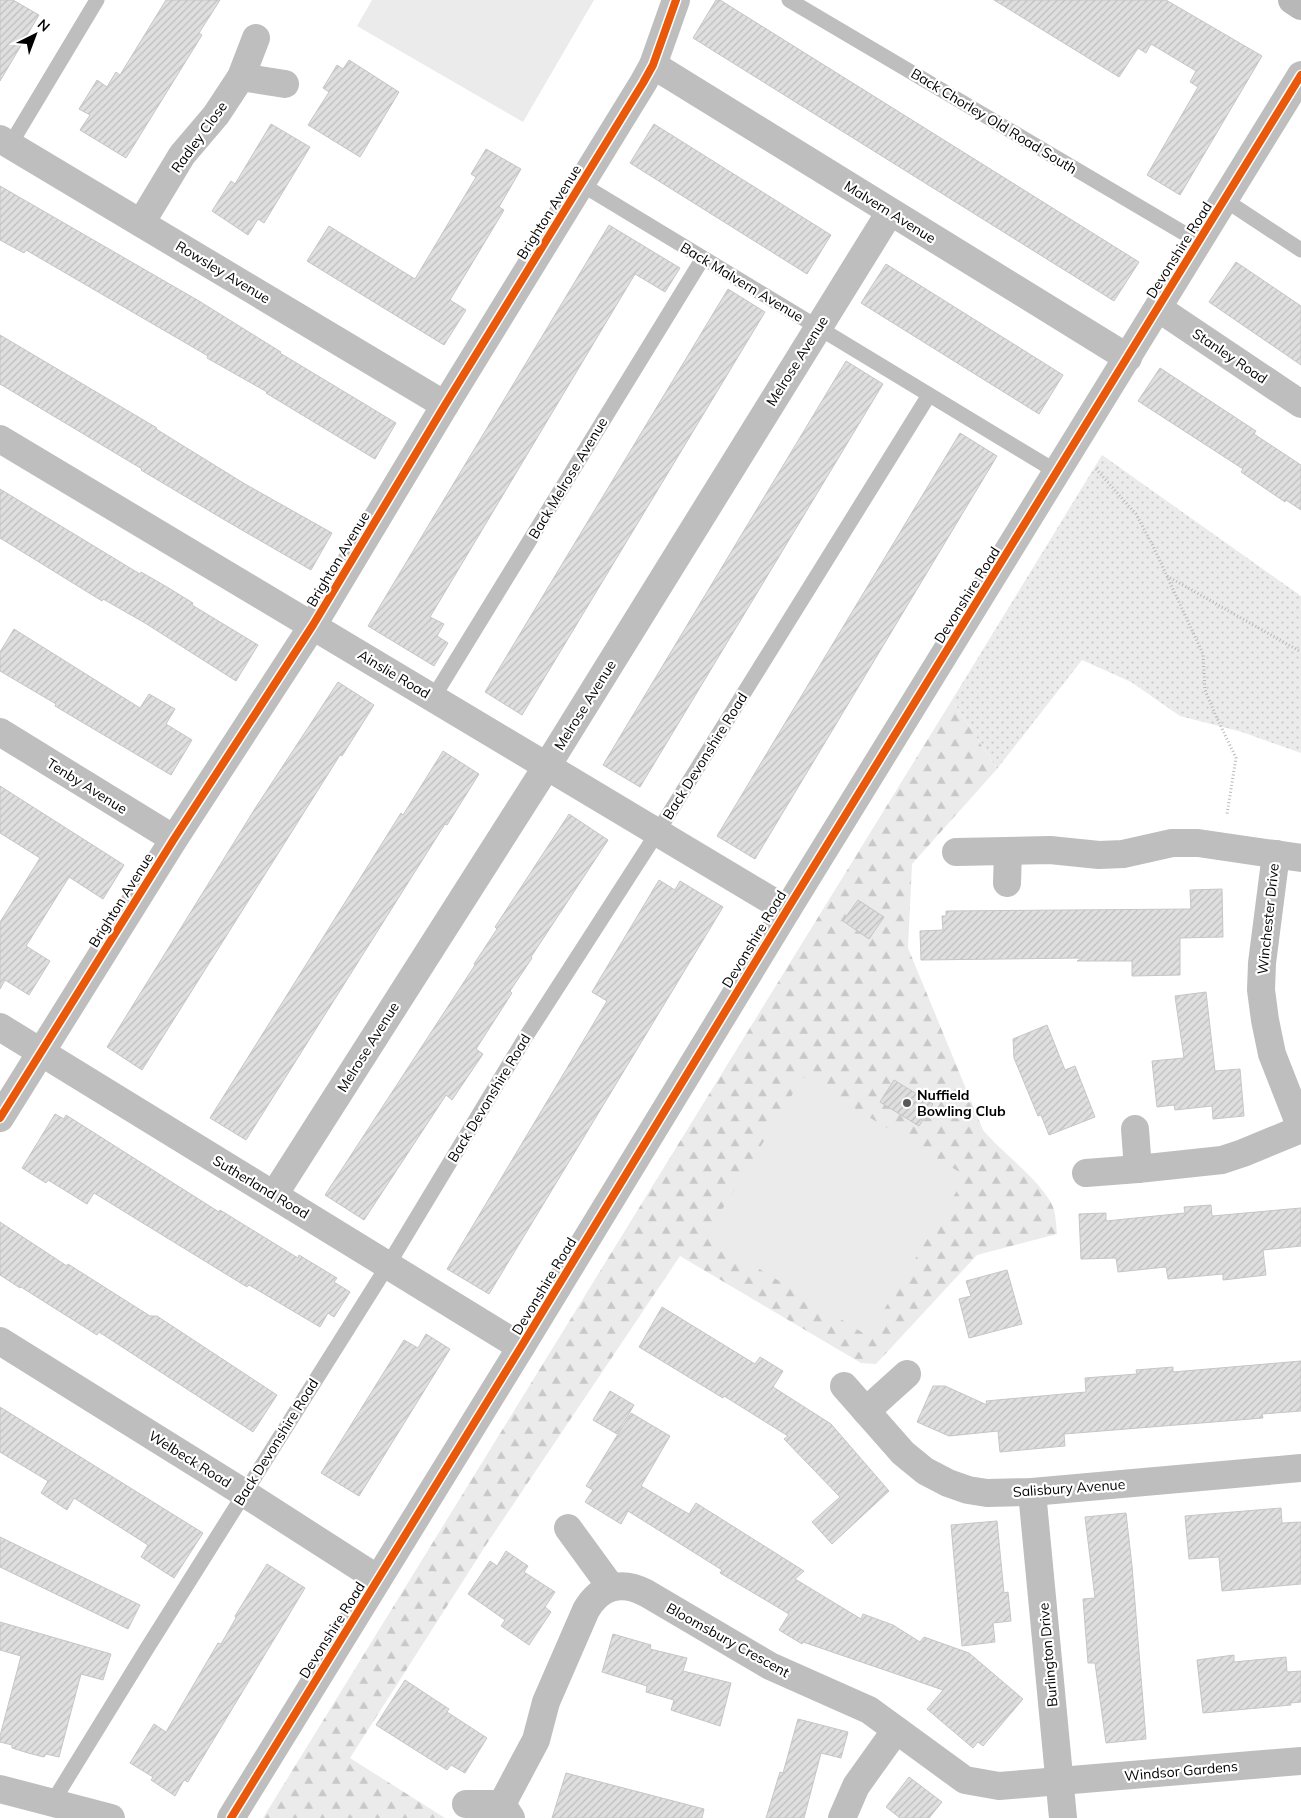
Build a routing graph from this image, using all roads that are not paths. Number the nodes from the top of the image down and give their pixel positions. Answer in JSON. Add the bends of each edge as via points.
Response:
{"nodes":[{"id":1,"x":96,"y":0,"type":"edge"},
{"id":2,"x":676,"y":0,"type":"edge"},
{"id":3,"x":789,"y":0,"type":"edge"},
{"id":4,"x":1292,"y":0,"type":"edge"},
{"id":5,"x":1301,"y":6,"type":"edge"},
{"id":6,"x":256,"y":38,"type":"dead end"},
{"id":7,"x":654,"y":65,"type":"junction"},
{"id":8,"x":1301,"y":75,"type":"edge"},
{"id":9,"x":241,"y":77,"type":"junction"},
{"id":10,"x":285,"y":84,"type":"dead end"},
{"id":11,"x":5,"y":142,"type":"edge"},
{"id":12,"x":581,"y":184,"type":"junction"},
{"id":13,"x":1225,"y":200,"type":"junction"},
{"id":14,"x":890,"y":212,"type":"junction"},
{"id":15,"x":142,"y":223,"type":"junction"},
{"id":16,"x":1199,"y":242,"type":"junction"},
{"id":17,"x":1301,"y":250,"type":"edge"},
{"id":18,"x":703,"y":258,"type":"junction"},
{"id":19,"x":1158,"y":308,"type":"junction"},
{"id":20,"x":818,"y":327,"type":"junction"},
{"id":21,"x":1128,"y":358,"type":"junction"},
{"id":22,"x":929,"y":395,"type":"junction"},
{"id":23,"x":1301,"y":404,"type":"edge"},
{"id":24,"x":446,"y":405,"type":"junction"},
{"id":25,"x":0,"y":439,"type":"edge"},
{"id":26,"x":1057,"y":472,"type":"junction"},
{"id":27,"x":313,"y":625,"type":"junction"},
{"id":28,"x":433,"y":698,"type":"junction"},
{"id":29,"x":0,"y":732,"type":"edge"},
{"id":30,"x":547,"y":766,"type":"junction"},
{"id":31,"x":657,"y":833,"type":"junction"},
{"id":32,"x":174,"y":839,"type":"junction"},
{"id":33,"x":1008,"y":851,"type":"junction"},
{"id":34,"x":956,"y":852,"type":"dead end"},
{"id":35,"x":1288,"y":856,"type":"edge"},
{"id":36,"x":1007,"y":883,"type":"dead end"},
{"id":37,"x":787,"y":910,"type":"junction"},
{"id":38,"x":0,"y":1028,"type":"edge"},
{"id":39,"x":40,"y":1052,"type":"junction"},
{"id":40,"x":0,"y":1118,"type":"edge"},
{"id":41,"x":1301,"y":1128,"type":"edge"},
{"id":42,"x":1134,"y":1129,"type":"dead end"},
{"id":43,"x":1138,"y":1169,"type":"junction"},
{"id":44,"x":1086,"y":1173,"type":"dead end"},
{"id":45,"x":274,"y":1196,"type":"junction"},
{"id":46,"x":388,"y":1265,"type":"junction"},
{"id":47,"x":0,"y":1341,"type":"edge"},
{"id":48,"x":521,"y":1347,"type":"junction"},
{"id":49,"x":907,"y":1374,"type":"dead end"},
{"id":50,"x":844,"y":1386,"type":"dead end"},
{"id":51,"x":866,"y":1411,"type":"junction"},
{"id":52,"x":1301,"y":1468,"type":"edge"},
{"id":53,"x":1032,"y":1492,"type":"junction"},
{"id":54,"x":244,"y":1493,"type":"junction"},
{"id":55,"x":568,"y":1528,"type":"dead end"},
{"id":56,"x":378,"y":1579,"type":"junction"},
{"id":57,"x":611,"y":1587,"type":"junction"},
{"id":58,"x":896,"y":1730,"type":"junction"},
{"id":59,"x":1301,"y":1761,"type":"edge"},
{"id":60,"x":1060,"y":1781,"type":"junction"},
{"id":61,"x":0,"y":1789,"type":"edge"},
{"id":62,"x":52,"y":1803,"type":"junction"},
{"id":63,"x":466,"y":1804,"type":"dead end"},
{"id":64,"x":507,"y":1811,"type":"edge"},
{"id":65,"x":111,"y":1818,"type":"edge"},
{"id":66,"x":231,"y":1818,"type":"edge"},
{"id":67,"x":842,"y":1818,"type":"edge"},
{"id":68,"x":1063,"y":1818,"type":"edge"}],
"edges":[{"from":1,"to":11,"type":"lane"},
{"from":2,"to":7,"type":"street","name":"Brighton Avenue"},
{"from":3,"to":16,"type":"lane","name":"Back Chorley Old Road South"},
{"from":4,"to":5,"type":"main road"},
{"from":6,"to":9,"type":"street","name":"Radley Close"},
{"from":7,"to":12,"type":"street","name":"Brighton Avenue"},
{"from":7,"to":14,"type":"street","name":"Malvern Avenue"},
{"from":8,"to":13,"type":"street","name":"Devonshire Road"},
{"from":9,"to":10,"type":"street"},
{"from":9,"to":15,"type":"street","name":"Radley Close","via":[[216,115],[182,155]]},
{"from":11,"to":15,"type":"street","name":"Rowsley Avenue"},
{"from":12,"to":18,"type":"lane","name":"Back Malvern Avenue"},
{"from":12,"to":24,"type":"street","name":"Brighton Avenue"},
{"from":13,"to":16,"type":"street","name":"Devonshire Road"},
{"from":13,"to":17,"type":"lane"},
{"from":14,"to":20,"type":"street","name":"Melrose Avenue"},
{"from":14,"to":21,"type":"street","name":"Malvern Avenue"},
{"from":15,"to":24,"type":"street","name":"Rowsley Avenue"},
{"from":16,"to":19,"type":"street","name":"Devonshire Road"},
{"from":18,"to":20,"type":"lane","name":"Back Malvern Avenue"},
{"from":18,"to":28,"type":"lane","name":"Back Melrose Avenue"},
{"from":19,"to":21,"type":"street","name":"Devonshire Road"},
{"from":19,"to":23,"type":"street","name":"Stanley Road"},
{"from":20,"to":22,"type":"lane","name":"Back Malvern Avenue"},
{"from":20,"to":30,"type":"street","name":"Melrose Avenue"},
{"from":21,"to":26,"type":"street","name":"Devonshire Road"},
{"from":22,"to":26,"type":"lane","name":"Back Malvern Avenue"},
{"from":22,"to":31,"type":"lane","name":"Back Devonshire Road"},
{"from":24,"to":27,"type":"street","name":"Brighton Avenue"},
{"from":25,"to":27,"type":"street","name":"Ainslie Road"},
{"from":26,"to":37,"type":"street","name":"Devonshire Road"},
{"from":27,"to":28,"type":"street","name":"Ainslie Road"},
{"from":27,"to":32,"type":"street","name":"Brighton Avenue"},
{"from":28,"to":30,"type":"street","name":"Ainslie Road"},
{"from":29,"to":32,"type":"street","name":"Tenby Avenue"},
{"from":30,"to":31,"type":"street","name":"Ainslie Road"},
{"from":30,"to":45,"type":"street","name":"Melrose Avenue"},
{"from":31,"to":37,"type":"street","name":"Ainslie Road"},
{"from":31,"to":46,"type":"lane","name":"Back Devonshire Road","via":[[525,1038]]},
{"from":32,"to":39,"type":"street","name":"Brighton Avenue"},
{"from":33,"to":34,"type":"street"},
{"from":33,"to":35,"type":"street","via":[[1123,854],[1172,843],[1198,843]]},
{"from":33,"to":36,"type":"street"},
{"from":35,"to":41,"type":"street","name":"Winchester Drive","via":[[1262,963],[1261,990],[1272,1054]]},
{"from":37,"to":48,"type":"street","name":"Devonshire Road"},
{"from":38,"to":39,"type":"street","name":"Sutherland Road"},
{"from":39,"to":40,"type":"street","name":"Brighton Avenue"},
{"from":39,"to":45,"type":"street","name":"Sutherland Road"},
{"from":41,"to":43,"type":"street","via":[[1222,1160]]},
{"from":42,"to":43,"type":"street"},
{"from":43,"to":44,"type":"street"},
{"from":45,"to":46,"type":"street","name":"Sutherland Road"},
{"from":46,"to":48,"type":"street","name":"Sutherland Road"},
{"from":46,"to":54,"type":"lane","name":"Back Devonshire Road"},
{"from":47,"to":54,"type":"street","name":"Welbeck Road"},
{"from":48,"to":56,"type":"street","name":"Devonshire Road"},
{"from":49,"to":51,"type":"street"},
{"from":50,"to":51,"type":"street","name":"Salisbury Avenue"},
{"from":51,"to":53,"type":"street","name":"Salisbury Avenue","via":[[903,1453],[925,1471],[948,1483],[986,1493]]},
{"from":52,"to":53,"type":"street","name":"Salisbury Avenue"},
{"from":53,"to":60,"type":"street","name":"Burlington Drive"},
{"from":54,"to":56,"type":"street","name":"Welbeck Road"},
{"from":54,"to":62,"type":"lane","name":"Back Devonshire Road"},
{"from":55,"to":57,"type":"street"},
{"from":56,"to":66,"type":"street","name":"Devonshire Road"},
{"from":57,"to":58,"type":"street","name":"Bloomsbury Crescent","via":[[635,1587],[770,1666],[869,1710]]},
{"from":57,"to":64,"type":"street","via":[[592,1600],[586,1610],[546,1702],[536,1740]]},
{"from":58,"to":60,"type":"street","name":"Bloomsbury Crescent","via":[[965,1780],[999,1786]]},
{"from":58,"to":67,"type":"street","via":[[856,1786]]},
{"from":59,"to":60,"type":"street","name":"Windsor Gardens"},
{"from":60,"to":68,"type":"street","name":"Burlington Drive"},
{"from":61,"to":62,"type":"street"},
{"from":62,"to":65,"type":"street"},
{"from":63,"to":64,"type":"street"}]}
